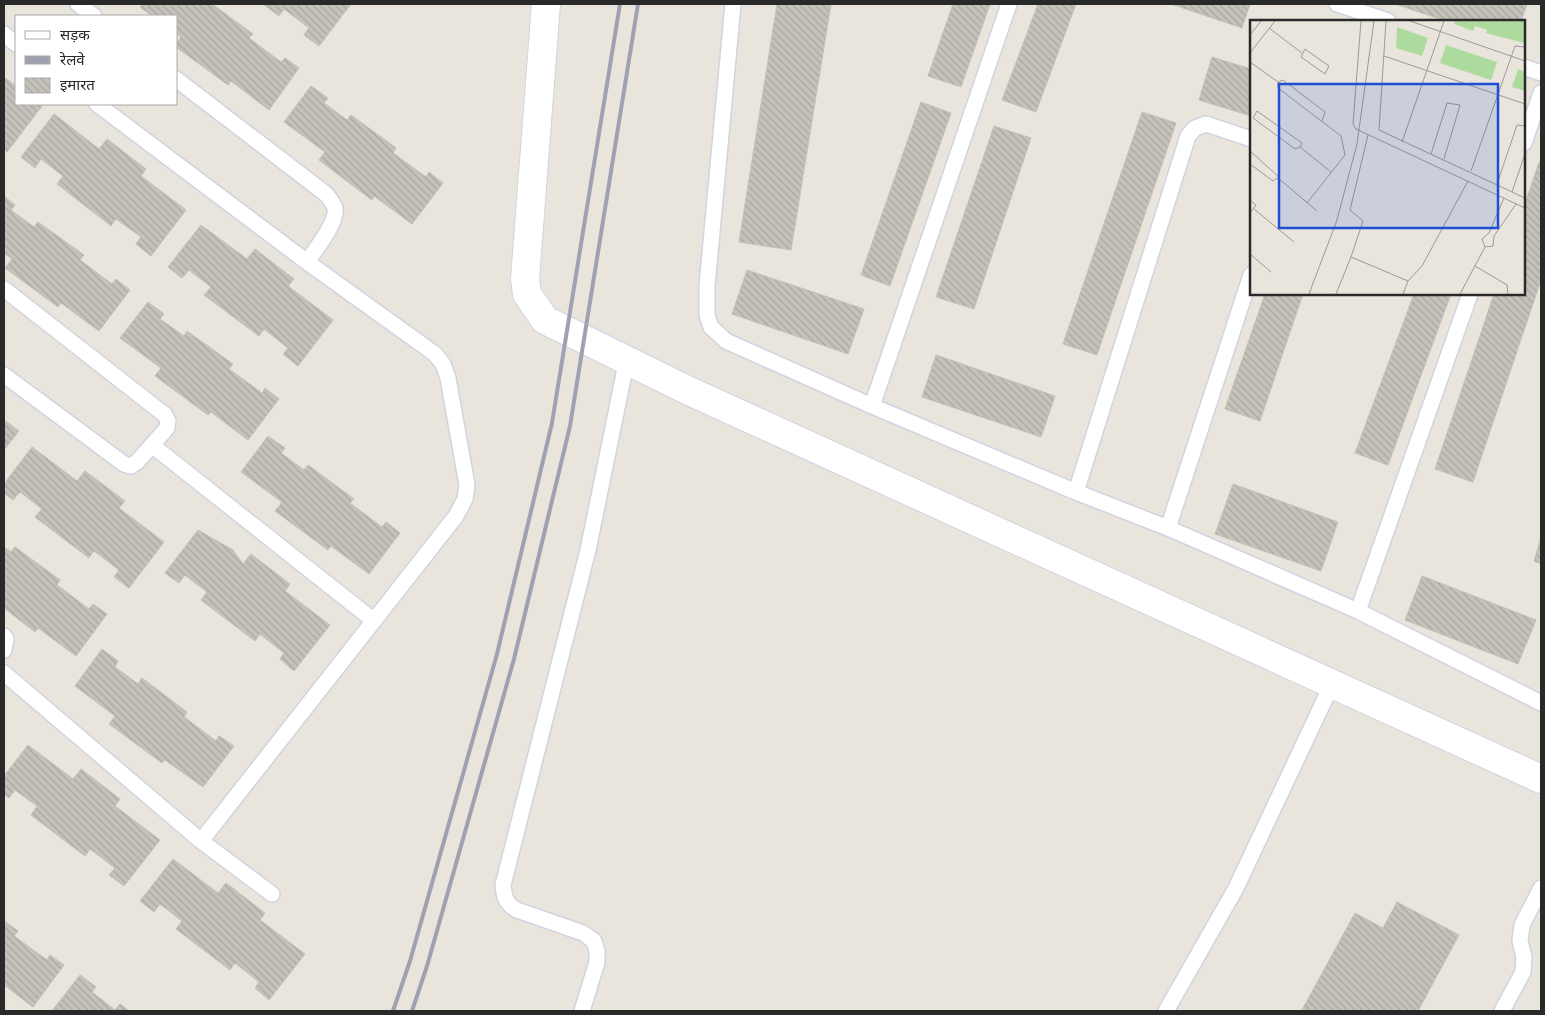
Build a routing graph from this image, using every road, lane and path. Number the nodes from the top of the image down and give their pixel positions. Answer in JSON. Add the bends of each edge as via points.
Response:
{"nodes":[{"id":1,"x":78,"y":4,"type":"edge"},
{"id":2,"x":546,"y":4,"type":"edge"},
{"id":3,"x":734,"y":4,"type":"edge"},
{"id":4,"x":1009,"y":4,"type":"edge"},
{"id":5,"x":1337,"y":4,"type":"edge"},
{"id":6,"x":93,"y":15,"type":"edge"},
{"id":7,"x":1385,"y":20,"type":"edge"},
{"id":8,"x":4,"y":34,"type":"edge"},
{"id":9,"x":15,"y":43,"type":"edge"},
{"id":10,"x":1525,"y":67,"type":"edge"},
{"id":11,"x":1541,"y":73,"type":"edge"},
{"id":12,"x":178,"y":81,"type":"edge"},
{"id":13,"x":1541,"y":94,"type":"edge"},
{"id":14,"x":97,"y":105,"type":"edge"},
{"id":15,"x":1250,"y":139,"type":"edge"},
{"id":16,"x":1525,"y":140,"type":"edge"},
{"id":17,"x":307,"y":262,"type":"junction"},
{"id":18,"x":1250,"y":278,"type":"edge"},
{"id":19,"x":4,"y":289,"type":"edge"},
{"id":20,"x":1470,"y":295,"type":"edge"},
{"id":21,"x":627,"y":359,"type":"junction"},
{"id":22,"x":4,"y":375,"type":"edge"},
{"id":23,"x":872,"y":406,"type":"junction"},
{"id":24,"x":153,"y":446,"type":"junction"},
{"id":25,"x":1076,"y":492,"type":"junction"},
{"id":26,"x":1168,"y":528,"type":"junction"},
{"id":27,"x":1358,"y":611,"type":"junction"},
{"id":28,"x":373,"y":620,"type":"junction"},
{"id":29,"x":4,"y":636,"type":"edge"},
{"id":30,"x":4,"y":650,"type":"edge"},
{"id":31,"x":4,"y":673,"type":"edge"},
{"id":32,"x":1332,"y":684,"type":"junction"},
{"id":33,"x":1540,"y":700,"type":"edge"},
{"id":34,"x":1541,"y":779,"type":"edge"},
{"id":35,"x":201,"y":841,"type":"junction"},
{"id":36,"x":272,"y":894,"type":"dead end"},
{"id":37,"x":1539,"y":898,"type":"edge"},
{"id":38,"x":582,"y":1011,"type":"edge"},
{"id":39,"x":1166,"y":1011,"type":"edge"},
{"id":40,"x":1502,"y":1011,"type":"edge"}],
"edges":[{"from":1,"to":6,"type":"lane"},
{"from":2,"to":21,"type":"street","via":[[525,279],[527,294],[545,320]]},
{"from":3,"to":23,"type":"lane","via":[[707,286],[707,314],[711,326],[726,341]]},
{"from":4,"to":23,"type":"lane"},
{"from":5,"to":7,"type":"lane"},
{"from":8,"to":9,"type":"lane"},
{"from":10,"to":11,"type":"lane"},
{"from":12,"to":17,"type":"lane","via":[[326,194],[332,202],[334,219]]},
{"from":13,"to":16,"type":"lane"},
{"from":14,"to":17,"type":"lane"},
{"from":15,"to":25,"type":"lane","via":[[1206,124],[1195,128],[1188,136]]},
{"from":17,"to":28,"type":"lane","via":[[435,354],[448,378],[467,486],[465,499],[456,516]]},
{"from":18,"to":26,"type":"lane"},
{"from":19,"to":24,"type":"lane","via":[[165,415],[167,428]]},
{"from":20,"to":27,"type":"lane"},
{"from":21,"to":32,"type":"street","via":[[687,390]]},
{"from":21,"to":38,"type":"lane","via":[[588,550],[502,885],[509,906],[594,941],[597,962]]},
{"from":22,"to":24,"type":"lane","via":[[124,464],[130,466],[137,462]]},
{"from":23,"to":25,"type":"lane"},
{"from":24,"to":28,"type":"lane"},
{"from":25,"to":26,"type":"lane"},
{"from":26,"to":27,"type":"lane"},
{"from":27,"to":33,"type":"lane"},
{"from":28,"to":35,"type":"lane"},
{"from":29,"to":30,"type":"lane"},
{"from":31,"to":35,"type":"lane"},
{"from":32,"to":34,"type":"street"},
{"from":32,"to":39,"type":"lane","via":[[1236,888]]},
{"from":35,"to":36,"type":"lane"},
{"from":37,"to":40,"type":"lane","via":[[1522,925],[1523,972]]}]}
